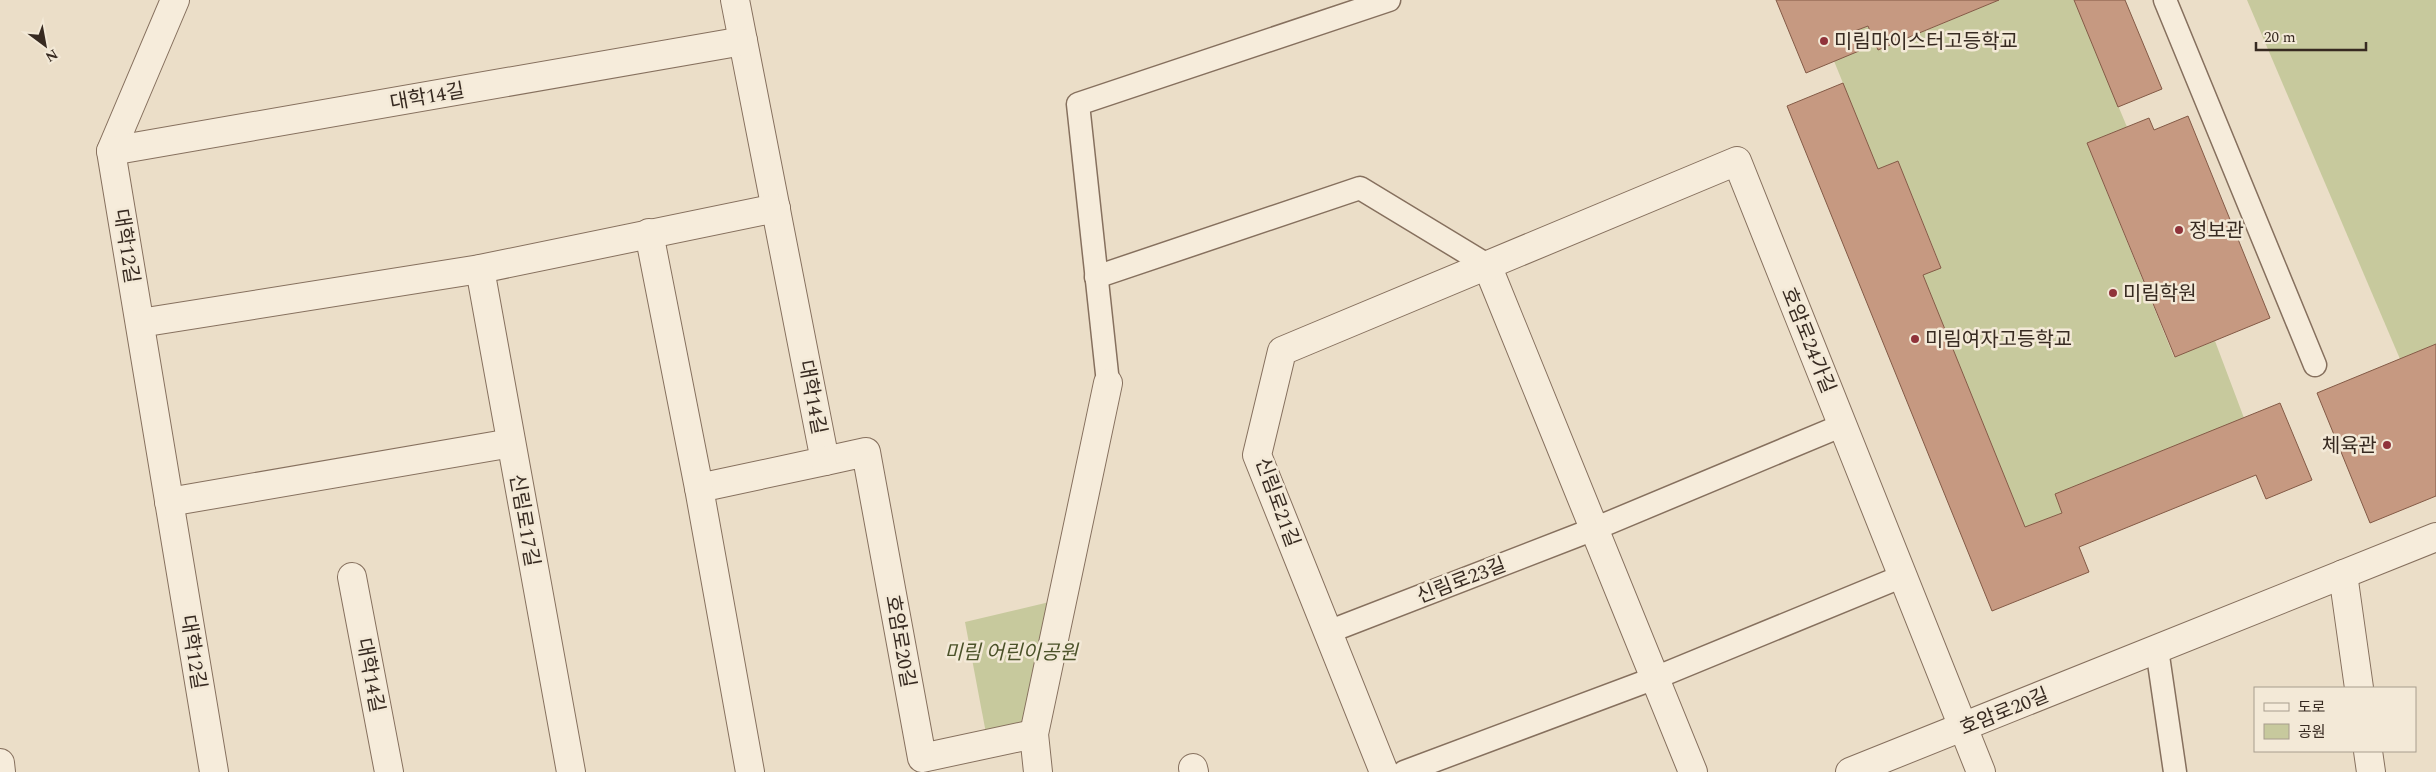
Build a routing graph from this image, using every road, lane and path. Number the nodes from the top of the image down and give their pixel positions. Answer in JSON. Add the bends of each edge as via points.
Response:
{"nodes":[{"id":1,"x":176,"y":0,"type":"edge"},
{"id":2,"x":735,"y":0,"type":"edge"},
{"id":3,"x":1389,"y":0,"type":"edge"},
{"id":4,"x":2165,"y":0,"type":"edge"},
{"id":5,"x":743,"y":41,"type":"junction"},
{"id":6,"x":111,"y":150,"type":"junction"},
{"id":7,"x":776,"y":208,"type":"junction"},
{"id":8,"x":649,"y":234,"type":"junction"},
{"id":9,"x":1487,"y":266,"type":"junction"},
{"id":10,"x":480,"y":269,"type":"junction"},
{"id":11,"x":1096,"y":277,"type":"junction"},
{"id":12,"x":140,"y":323,"type":"junction"},
{"id":13,"x":2316,"y":365,"type":"dead end"},
{"id":14,"x":1108,"y":383,"type":"joint"},
{"id":15,"x":1843,"y":426,"type":"junction"},
{"id":16,"x":511,"y":443,"type":"junction"},
{"id":17,"x":825,"y":461,"type":"junction"},
{"id":18,"x":699,"y":488,"type":"junction"},
{"id":19,"x":170,"y":502,"type":"junction"},
{"id":20,"x":1594,"y":529,"type":"junction"},
{"id":21,"x":2436,"y":537,"type":"edge"},
{"id":22,"x":2343,"y":574,"type":"junction"},
{"id":23,"x":1903,"y":576,"type":"junction"},
{"id":24,"x":352,"y":577,"type":"dead end"},
{"id":25,"x":1328,"y":632,"type":"junction"},
{"id":26,"x":2158,"y":649,"type":"junction"},
{"id":27,"x":1655,"y":678,"type":"junction"},
{"id":28,"x":2359,"y":687,"type":"edge"},
{"id":29,"x":1963,"y":727,"type":"junction"},
{"id":30,"x":1034,"y":734,"type":"junction"},
{"id":31,"x":2368,"y":752,"type":"edge"},
{"id":32,"x":0,"y":763,"type":"edge"},
{"id":33,"x":1,"y":772,"type":"edge"},
{"id":34,"x":214,"y":772,"type":"edge"},
{"id":35,"x":389,"y":772,"type":"edge"},
{"id":36,"x":571,"y":772,"type":"edge"},
{"id":37,"x":750,"y":772,"type":"edge"},
{"id":38,"x":1038,"y":772,"type":"edge"},
{"id":39,"x":1384,"y":772,"type":"edge"},
{"id":40,"x":1404,"y":772,"type":"edge"},
{"id":41,"x":1693,"y":772,"type":"edge"},
{"id":42,"x":1850,"y":772,"type":"edge"},
{"id":43,"x":1981,"y":772,"type":"edge"},
{"id":44,"x":2175,"y":772,"type":"edge"},
{"id":45,"x":2371,"y":772,"type":"edge"}],
"edges":[{"from":1,"to":6,"type":"street"},
{"from":2,"to":5,"type":"street","name":"대학14길"},
{"from":3,"to":11,"type":"lane","via":[[1078,104]]},
{"from":4,"to":13,"type":"lane"},
{"from":5,"to":6,"type":"street","name":"대학14길"},
{"from":5,"to":7,"type":"street","name":"대학14길"},
{"from":6,"to":12,"type":"street","name":"대학12길"},
{"from":7,"to":8,"type":"street"},
{"from":7,"to":17,"type":"street","name":"대학14길"},
{"from":8,"to":10,"type":"street"},
{"from":8,"to":18,"type":"street"},
{"from":9,"to":11,"type":"lane","via":[[1360,188]]},
{"from":9,"to":15,"type":"street","name":"호암로24가길","via":[[1737,161]]},
{"from":9,"to":20,"type":"street"},
{"from":9,"to":25,"type":"street","name":"신림로21길","via":[[1282,351],[1257,455]]},
{"from":10,"to":12,"type":"street"},
{"from":10,"to":16,"type":"street","name":"신림로17길"},
{"from":11,"to":14,"type":"lane"},
{"from":12,"to":19,"type":"street","name":"대학12길"},
{"from":14,"to":30,"type":"street"},
{"from":15,"to":20,"type":"lane","name":"신림로23길"},
{"from":15,"to":23,"type":"street","name":"호암로24가길"},
{"from":16,"to":19,"type":"street"},
{"from":16,"to":36,"type":"street","name":"신림로17길"},
{"from":17,"to":18,"type":"street","name":"대학14길"},
{"from":17,"to":30,"type":"street","name":"호암로20길","via":[[866,452],[922,758]]},
{"from":18,"to":37,"type":"street"},
{"from":19,"to":34,"type":"street","name":"대학12길"},
{"from":20,"to":25,"type":"lane","name":"신림로23길"},
{"from":20,"to":27,"type":"street"},
{"from":21,"to":22,"type":"street","name":"호암로20길"},
{"from":22,"to":26,"type":"street","name":"호암로20길"},
{"from":22,"to":28,"type":"street"},
{"from":23,"to":27,"type":"lane"},
{"from":23,"to":29,"type":"street","name":"호암로24가길"},
{"from":24,"to":35,"type":"street","name":"대학14길"},
{"from":25,"to":39,"type":"street","name":"신림로21길"},
{"from":26,"to":29,"type":"street","name":"호암로20길"},
{"from":26,"to":44,"type":"lane"},
{"from":27,"to":40,"type":"lane"},
{"from":27,"to":41,"type":"street"},
{"from":29,"to":42,"type":"street","name":"호암로20길"},
{"from":29,"to":43,"type":"street","name":"호암로24가길"},
{"from":30,"to":38,"type":"street"},
{"from":31,"to":45,"type":"street"},
{"from":32,"to":33,"type":"street"}]}
